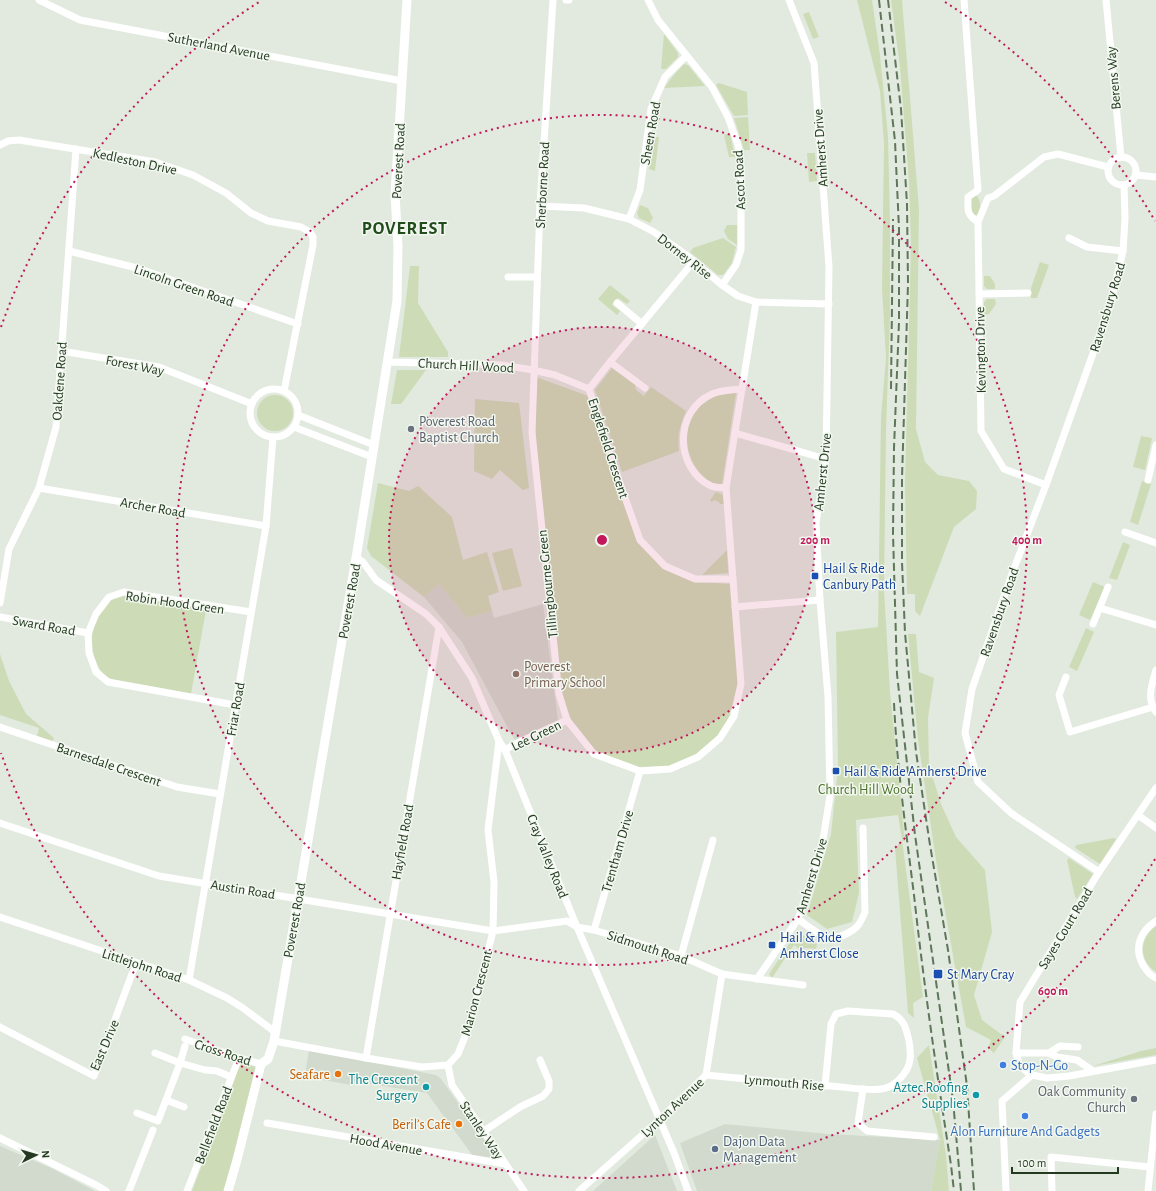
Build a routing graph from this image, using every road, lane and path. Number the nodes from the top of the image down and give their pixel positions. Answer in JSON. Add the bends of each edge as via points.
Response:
{"nodes":[{"id":1,"x":39,"y":0,"type":"edge"},
{"id":2,"x":407,"y":0,"type":"edge"},
{"id":3,"x":553,"y":0,"type":"edge"},
{"id":4,"x":566,"y":0,"type":"edge"},
{"id":5,"x":569,"y":0,"type":"edge"},
{"id":6,"x":648,"y":0,"type":"edge"},
{"id":7,"x":789,"y":0,"type":"edge"},
{"id":8,"x":964,"y":0,"type":"edge"},
{"id":9,"x":1106,"y":0,"type":"edge"},
{"id":10,"x":686,"y":56,"type":"junction"},
{"id":11,"x":402,"y":82,"type":"junction"},
{"id":12,"x":0,"y":145,"type":"edge"},
{"id":13,"x":76,"y":149,"type":"junction"},
{"id":14,"x":1121,"y":157,"type":"junction"},
{"id":15,"x":1108,"y":166,"type":"junction"},
{"id":16,"x":1136,"y":175,"type":"junction"},
{"id":17,"x":1156,"y":176,"type":"edge"},
{"id":18,"x":1124,"y":185,"type":"junction"},
{"id":19,"x":978,"y":190,"type":"junction"},
{"id":20,"x":988,"y":198,"type":"junction"},
{"id":21,"x":540,"y":206,"type":"junction"},
{"id":22,"x":629,"y":219,"type":"junction"},
{"id":23,"x":978,"y":222,"type":"junction"},
{"id":24,"x":1069,"y":238,"type":"dead end"},
{"id":25,"x":69,"y":251,"type":"junction"},
{"id":26,"x":1123,"y":251,"type":"junction"},
{"id":27,"x":694,"y":262,"type":"junction"},
{"id":28,"x":508,"y":277,"type":"dead end"},
{"id":29,"x":537,"y":278,"type":"junction"},
{"id":30,"x":722,"y":285,"type":"junction"},
{"id":31,"x":1028,"y":293,"type":"dead end"},
{"id":32,"x":979,"y":294,"type":"junction"},
{"id":33,"x":756,"y":302,"type":"junction"},
{"id":34,"x":617,"y":303,"type":"dead end"},
{"id":35,"x":829,"y":304,"type":"junction"},
{"id":36,"x":298,"y":324,"type":"junction"},
{"id":37,"x":642,"y":324,"type":"junction"},
{"id":38,"x":61,"y":351,"type":"junction"},
{"id":39,"x":388,"y":362,"type":"junction"},
{"id":40,"x":610,"y":362,"type":"junction"},
{"id":41,"x":534,"y":370,"type":"junction"},
{"id":42,"x":645,"y":388,"type":"dead end"},
{"id":43,"x":589,"y":389,"type":"junction"},
{"id":44,"x":742,"y":389,"type":"junction"},
{"id":45,"x":284,"y":391,"type":"junction"},
{"id":46,"x":252,"y":404,"type":"junction"},
{"id":47,"x":298,"y":415,"type":"junction"},
{"id":48,"x":294,"y":427,"type":"junction"},
{"id":49,"x":735,"y":434,"type":"junction"},
{"id":50,"x":273,"y":437,"type":"junction"},
{"id":51,"x":374,"y":445,"type":"junction"},
{"id":52,"x":1156,"y":445,"type":"edge"},
{"id":53,"x":372,"y":457,"type":"junction"},
{"id":54,"x":1155,"y":458,"type":"edge"},
{"id":55,"x":826,"y":459,"type":"junction"},
{"id":56,"x":1148,"y":480,"type":"dead end"},
{"id":57,"x":1046,"y":485,"type":"junction"},
{"id":58,"x":39,"y":488,"type":"junction"},
{"id":59,"x":726,"y":488,"type":"junction"},
{"id":60,"x":266,"y":526,"type":"junction"},
{"id":61,"x":1125,"y":532,"type":"dead end"},
{"id":62,"x":1156,"y":543,"type":"edge"},
{"id":63,"x":356,"y":557,"type":"junction"},
{"id":64,"x":733,"y":579,"type":"junction"},
{"id":65,"x":1108,"y":588,"type":"dead end"},
{"id":66,"x":820,"y":600,"type":"junction"},
{"id":67,"x":0,"y":603,"type":"edge"},
{"id":68,"x":735,"y":607,"type":"junction"},
{"id":69,"x":1100,"y":608,"type":"junction"},
{"id":70,"x":251,"y":612,"type":"junction"},
{"id":71,"x":0,"y":617,"type":"edge"},
{"id":72,"x":1093,"y":624,"type":"dead end"},
{"id":73,"x":1156,"y":625,"type":"edge"},
{"id":74,"x":439,"y":627,"type":"junction"},
{"id":75,"x":88,"y":633,"type":"junction"},
{"id":76,"x":1156,"y":670,"type":"edge"},
{"id":77,"x":1066,"y":677,"type":"dead end"},
{"id":78,"x":235,"y":704,"type":"junction"},
{"id":79,"x":1154,"y":710,"type":"edge"},
{"id":80,"x":567,"y":720,"type":"junction"},
{"id":81,"x":0,"y":727,"type":"edge"},
{"id":82,"x":499,"y":741,"type":"junction"},
{"id":83,"x":505,"y":750,"type":"junction"},
{"id":84,"x":640,"y":771,"type":"junction"},
{"id":85,"x":1156,"y":788,"type":"edge"},
{"id":86,"x":220,"y":794,"type":"junction"},
{"id":87,"x":1138,"y":815,"type":"junction"},
{"id":88,"x":0,"y":823,"type":"edge"},
{"id":89,"x":863,"y":828,"type":"dead end"},
{"id":90,"x":1156,"y":828,"type":"edge"},
{"id":91,"x":713,"y":840,"type":"dead end"},
{"id":92,"x":1099,"y":872,"type":"junction"},
{"id":93,"x":205,"y":883,"type":"junction"},
{"id":94,"x":298,"y":898,"type":"junction"},
{"id":95,"x":390,"y":914,"type":"junction"},
{"id":96,"x":0,"y":917,"type":"edge"},
{"id":97,"x":798,"y":919,"type":"junction"},
{"id":98,"x":1156,"y":921,"type":"edge"},
{"id":99,"x":577,"y":927,"type":"junction"},
{"id":100,"x":594,"y":930,"type":"junction"},
{"id":101,"x":493,"y":931,"type":"junction"},
{"id":102,"x":681,"y":956,"type":"junction"},
{"id":103,"x":136,"y":963,"type":"junction"},
{"id":104,"x":722,"y":974,"type":"junction"},
{"id":105,"x":1156,"y":978,"type":"edge"},
{"id":106,"x":757,"y":979,"type":"junction"},
{"id":107,"x":188,"y":980,"type":"junction"},
{"id":108,"x":803,"y":985,"type":"dead end"},
{"id":109,"x":0,"y":1027,"type":"edge"},
{"id":110,"x":274,"y":1036,"type":"junction"},
{"id":111,"x":1078,"y":1047,"type":"dead end"},
{"id":112,"x":155,"y":1053,"type":"dead end"},
{"id":113,"x":1016,"y":1053,"type":"junction"},
{"id":114,"x":1049,"y":1053,"type":"junction"},
{"id":115,"x":238,"y":1058,"type":"junction"},
{"id":116,"x":366,"y":1058,"type":"junction"},
{"id":117,"x":540,"y":1060,"type":"dead end"},
{"id":118,"x":1156,"y":1060,"type":"edge"},
{"id":119,"x":180,"y":1063,"type":"junction"},
{"id":120,"x":261,"y":1064,"type":"junction"},
{"id":121,"x":448,"y":1065,"type":"junction"},
{"id":122,"x":1093,"y":1071,"type":"junction"},
{"id":123,"x":706,"y":1075,"type":"junction"},
{"id":124,"x":1032,"y":1075,"type":"junction"},
{"id":125,"x":231,"y":1076,"type":"junction"},
{"id":126,"x":825,"y":1086,"type":"junction"},
{"id":127,"x":863,"y":1089,"type":"junction"},
{"id":128,"x":166,"y":1100,"type":"junction"},
{"id":129,"x":184,"y":1107,"type":"dead end"},
{"id":130,"x":137,"y":1113,"type":"dead end"},
{"id":131,"x":1156,"y":1114,"type":"edge"},
{"id":132,"x":659,"y":1120,"type":"junction"},
{"id":133,"x":267,"y":1123,"type":"dead end"},
{"id":134,"x":153,"y":1130,"type":"dead end"},
{"id":135,"x":484,"y":1131,"type":"junction"},
{"id":136,"x":934,"y":1137,"type":"dead end"},
{"id":137,"x":0,"y":1138,"type":"edge"},
{"id":138,"x":505,"y":1164,"type":"junction"},
{"id":139,"x":1150,"y":1167,"type":"junction"},
{"id":140,"x":106,"y":1191,"type":"edge"},
{"id":141,"x":129,"y":1191,"type":"edge"},
{"id":142,"x":187,"y":1191,"type":"edge"},
{"id":143,"x":228,"y":1191,"type":"edge"},
{"id":144,"x":524,"y":1191,"type":"edge"},
{"id":145,"x":579,"y":1191,"type":"edge"},
{"id":146,"x":688,"y":1191,"type":"edge"},
{"id":147,"x":1006,"y":1191,"type":"edge"},
{"id":148,"x":1052,"y":1191,"type":"edge"},
{"id":149,"x":1148,"y":1191,"type":"edge"}],
"edges":[{"from":1,"to":11,"type":"street","name":"Sutherland Avenue","via":[[80,20]]},
{"from":2,"to":11,"type":"street","name":"Poverest Road"},
{"from":3,"to":21,"type":"street","name":"Sherborne Road"},
{"from":4,"to":5,"type":"street"},
{"from":6,"to":10,"type":"street","name":"Ascot Road","via":[[658,20]]},
{"from":7,"to":35,"type":"street","name":"Amherst Drive","via":[[814,63],[829,267]]},
{"from":8,"to":19,"type":"street"},
{"from":9,"to":14,"type":"street","name":"Berens Way"},
{"from":10,"to":22,"type":"street","name":"Sheen Road","via":[[664,77],[651,109],[640,190]]},
{"from":10,"to":30,"type":"street","name":"Ascot Road","via":[[712,87],[728,117],[738,145],[741,250],[736,265]]},
{"from":11,"to":39,"type":"street","name":"Poverest Road","via":[[395,194],[398,246],[397,301]]},
{"from":12,"to":13,"type":"street","name":"Kedleston Drive","via":[[19,140]]},
{"from":13,"to":25,"type":"street","name":"Oakdene Road"},
{"from":13,"to":36,"type":"street","name":"Kedleston Drive","via":[[155,162],[193,175],[226,193],[251,213],[268,221],[301,227],[310,232],[313,245]]},
{"from":14,"to":15,"type":"street","via":[[1113,160]]},
{"from":14,"to":16,"type":"street","via":[[1133,162]]},
{"from":15,"to":18,"type":"street","via":[[1107,171],[1114,184]]},
{"from":15,"to":20,"type":"street","via":[[1058,154],[1044,157]]},
{"from":16,"to":17,"type":"street"},
{"from":16,"to":18,"type":"street","via":[[1131,182]]},
{"from":18,"to":26,"type":"street","name":"Ravensbury Road"},
{"from":19,"to":20,"type":"street"},
{"from":19,"to":23,"type":"street","via":[[968,197],[968,212],[971,218]]},
{"from":20,"to":23,"type":"street"},
{"from":21,"to":22,"type":"street","name":"Dorney Rise","via":[[584,208]]},
{"from":21,"to":29,"type":"street","name":"Sherborne Road"},
{"from":22,"to":27,"type":"street","name":"Dorney Rise","via":[[654,232]]},
{"from":23,"to":32,"type":"street","name":"Kevington Drive"},
{"from":24,"to":26,"type":"street","via":[[1087,247]]},
{"from":25,"to":36,"type":"street","name":"Lincoln Green Road","via":[[137,268]]},
{"from":25,"to":38,"type":"street","name":"Oakdene Road"},
{"from":26,"to":57,"type":"street","name":"Ravensbury Road","via":[[1110,306]]},
{"from":27,"to":30,"type":"street","name":"Dorney Rise"},
{"from":27,"to":37,"type":"street","name":"Englefield Crescent"},
{"from":28,"to":29,"type":"street"},
{"from":29,"to":41,"type":"street","name":"Sherborne Road"},
{"from":30,"to":33,"type":"street","name":"Dorney Rise","via":[[738,296]]},
{"from":31,"to":32,"type":"street"},
{"from":32,"to":57,"type":"street","name":"Kevington Drive","via":[[981,431],[1004,469]]},
{"from":33,"to":35,"type":"street","name":"Dorney Rise"},
{"from":33,"to":44,"type":"street","name":"Tillingbourne Green"},
{"from":34,"to":37,"type":"street"},
{"from":35,"to":55,"type":"street","name":"Amherst Drive"},
{"from":36,"to":45,"type":"street","name":"Kedleston Drive"},
{"from":37,"to":40,"type":"street","name":"Englefield Crescent"},
{"from":38,"to":46,"type":"street","name":"Forest Way","via":[[159,367]]},
{"from":38,"to":58,"type":"street","name":"Oakdene Road","via":[[56,427]]},
{"from":39,"to":41,"type":"street","name":"Church Hill Wood","via":[[502,365]]},
{"from":39,"to":51,"type":"street","name":"Poverest Road"},
{"from":40,"to":42,"type":"street"},
{"from":40,"to":43,"type":"street","name":"Englefield Crescent"},
{"from":41,"to":43,"type":"street","name":"Church Hill Wood","via":[[555,375]]},
{"from":41,"to":80,"type":"street","name":"Tillingbourne Green","via":[[532,432],[536,481],[559,694]]},
{"from":43,"to":64,"type":"street","name":"Englefield Crescent","via":[[640,540],[665,566],[695,579]]},
{"from":44,"to":49,"type":"street","name":"Tillingbourne Green"},
{"from":44,"to":59,"type":"street","via":[[712,394],[699,402],[690,412],[683,431],[683,452],[694,472],[710,485]]},
{"from":45,"to":46,"type":"street","via":[[269,389],[256,397]]},
{"from":45,"to":47,"type":"street","via":[[295,401]]},
{"from":46,"to":50,"type":"street","via":[[250,411],[254,426],[259,432]]},
{"from":47,"to":48,"type":"street"},
{"from":47,"to":51,"type":"street"},
{"from":48,"to":50,"type":"street","via":[[288,433]]},
{"from":48,"to":53,"type":"street"},
{"from":49,"to":55,"type":"street"},
{"from":49,"to":59,"type":"street","name":"Tillingbourne Green"},
{"from":50,"to":60,"type":"street","name":"Friar Road"},
{"from":51,"to":53,"type":"street","name":"Poverest Road"},
{"from":52,"to":54,"type":"street"},
{"from":53,"to":63,"type":"street","name":"Poverest Road"},
{"from":54,"to":56,"type":"street"},
{"from":55,"to":66,"type":"street","name":"Amherst Drive","via":[[816,523]]},
{"from":57,"to":92,"type":"street","name":"Ravensbury Road","via":[[972,688],[965,733],[978,782],[1012,813]]},
{"from":58,"to":60,"type":"street","name":"Archer Road"},
{"from":58,"to":67,"type":"street","name":"Oakdene Road","via":[[9,549]]},
{"from":59,"to":64,"type":"street","name":"Tillingbourne Green"},
{"from":60,"to":70,"type":"street","name":"Friar Road"},
{"from":61,"to":62,"type":"street"},
{"from":63,"to":74,"type":"street","name":"Cray Valley Road","via":[[363,562],[376,580],[426,614]]},
{"from":63,"to":94,"type":"street","name":"Poverest Road"},
{"from":64,"to":68,"type":"street","name":"Tillingbourne Green"},
{"from":65,"to":69,"type":"street"},
{"from":66,"to":68,"type":"street"},
{"from":66,"to":97,"type":"street","name":"Amherst Drive","via":[[828,697],[830,796],[821,852]]},
{"from":68,"to":84,"type":"street","name":"Tillingbourne Green","via":[[741,684],[734,716],[720,738],[698,757],[670,769]]},
{"from":69,"to":72,"type":"street"},
{"from":69,"to":73,"type":"street"},
{"from":70,"to":75,"type":"street","name":"Robin Hood Green","via":[[124,592],[109,598],[96,614]]},
{"from":70,"to":78,"type":"street","name":"Friar Road"},
{"from":71,"to":75,"type":"street","name":"Sward Road"},
{"from":74,"to":82,"type":"street","name":"Cray Valley Road","via":[[472,678]]},
{"from":74,"to":95,"type":"street","name":"Hayfield Road"},
{"from":75,"to":78,"type":"street","name":"Robin Hood Green","via":[[89,653],[96,672],[108,682]]},
{"from":76,"to":79,"type":"street","via":[[1149,694]]},
{"from":77,"to":79,"type":"street","via":[[1059,695],[1070,732]]},
{"from":78,"to":86,"type":"street","name":"Friar Road"},
{"from":80,"to":83,"type":"street","name":"Lee Green"},
{"from":80,"to":84,"type":"street","name":"Tillingbourne Green","via":[[594,754]]},
{"from":81,"to":86,"type":"street","name":"Barnesdale Crescent","via":[[177,787]]},
{"from":82,"to":83,"type":"street","name":"Cray Valley Road"},
{"from":82,"to":101,"type":"street","name":"Marion Crescent","via":[[488,830],[494,882]]},
{"from":83,"to":99,"type":"street","name":"Cray Valley Road"},
{"from":84,"to":100,"type":"street","name":"Trentham Drive"},
{"from":85,"to":87,"type":"street","name":"Sayes Court Road"},
{"from":86,"to":93,"type":"street","name":"Friar Road"},
{"from":87,"to":90,"type":"street"},
{"from":87,"to":92,"type":"street","name":"Sayes Court Road"},
{"from":88,"to":93,"type":"street","name":"Austin Road","via":[[159,876]]},
{"from":89,"to":97,"type":"street","via":[[866,912],[861,924],[840,937],[829,938]]},
{"from":91,"to":102,"type":"street"},
{"from":92,"to":113,"type":"street","name":"Sayes Court Road","via":[[1020,1002]]},
{"from":93,"to":94,"type":"street","name":"Austin Road"},
{"from":93,"to":107,"type":"street","name":"Friar Road"},
{"from":94,"to":95,"type":"street","name":"Austin Road"},
{"from":94,"to":110,"type":"street","name":"Poverest Road"},
{"from":95,"to":101,"type":"street","name":"Austin Road"},
{"from":95,"to":116,"type":"street","name":"Hayfield Road"},
{"from":96,"to":103,"type":"street","name":"Littlejohn Road"},
{"from":97,"to":106,"type":"street","name":"Amherst Drive"},
{"from":98,"to":105,"type":"street","via":[[1142,934],[1139,945],[1140,958],[1146,971]]},
{"from":99,"to":100,"type":"street","name":"Sidmouth Road"},
{"from":99,"to":101,"type":"street","name":"Sidmouth Road","via":[[567,921]]},
{"from":99,"to":132,"type":"street","name":"Cray Valley Road"},
{"from":100,"to":102,"type":"street","name":"Sidmouth Road"},
{"from":101,"to":121,"type":"street","name":"Marion Crescent","via":[[470,1024],[458,1054]]},
{"from":102,"to":104,"type":"street","name":"Sidmouth Road"},
{"from":103,"to":107,"type":"street","name":"Littlejohn Road"},
{"from":103,"to":109,"type":"street","name":"East Drive","via":[[94,1076]]},
{"from":104,"to":106,"type":"street","name":"Sidmouth Road"},
{"from":104,"to":123,"type":"street","name":"Lynton Avenue"},
{"from":106,"to":108,"type":"street","name":"Sidmouth Road"},
{"from":107,"to":110,"type":"street","name":"Littlejohn Road","via":[[243,1008]]},
{"from":110,"to":116,"type":"street"},
{"from":110,"to":120,"type":"street","name":"Poverest Road","via":[[268,1059]]},
{"from":111,"to":114,"type":"street","via":[[1060,1046]]},
{"from":112,"to":119,"type":"street"},
{"from":113,"to":114,"type":"street"},
{"from":113,"to":124,"type":"street","via":[[1022,1068]]},
{"from":114,"to":122,"type":"street","via":[[1077,1060]]},
{"from":115,"to":119,"type":"street","name":"Cross Road","via":[[185,1043]]},
{"from":115,"to":120,"type":"street","name":"Cross Road"},
{"from":115,"to":125,"type":"street","name":"Bellefield Road"},
{"from":116,"to":121,"type":"street","via":[[422,1067]]},
{"from":117,"to":135,"type":"street","via":[[549,1081],[549,1089],[543,1096],[520,1106]]},
{"from":118,"to":122,"type":"street"},
{"from":119,"to":125,"type":"street"},
{"from":119,"to":128,"type":"street"},
{"from":120,"to":143,"type":"street","name":"Poverest Road"},
{"from":121,"to":135,"type":"street","name":"Stanley Way","via":[[452,1085]]},
{"from":122,"to":124,"type":"street","via":[[1047,1078]]},
{"from":123,"to":126,"type":"street","name":"Lynmouth Rise"},
{"from":123,"to":132,"type":"street","name":"Lynton Avenue"},
{"from":124,"to":147,"type":"street","via":[[1002,1101]]},
{"from":125,"to":142,"type":"street","name":"Bellefield Road"},
{"from":126,"to":127,"type":"street","name":"Lynmouth Rise"},
{"from":126,"to":127,"type":"street","via":[[831,1024],[836,1014],[848,1011],[893,1014],[900,1017],[904,1022],[910,1048],[910,1060],[906,1071],[896,1082],[883,1089]]},
{"from":127,"to":136,"type":"street","via":[[858,1123],[867,1131]]},
{"from":128,"to":129,"type":"street"},
{"from":128,"to":130,"type":"street","via":[[158,1121]]},
{"from":131,"to":139,"type":"street"},
{"from":132,"to":145,"type":"street","name":"Lynton Avenue"},
{"from":132,"to":146,"type":"street","name":"Cray Valley Road"},
{"from":133,"to":138,"type":"street","name":"Hood Avenue"},
{"from":134,"to":141,"type":"street"},
{"from":135,"to":138,"type":"street","name":"Stanley Way"},
{"from":137,"to":140,"type":"street"},
{"from":138,"to":144,"type":"street","name":"Stanley Way"},
{"from":139,"to":148,"type":"street","via":[[1051,1158]]},
{"from":139,"to":149,"type":"street"}]}
